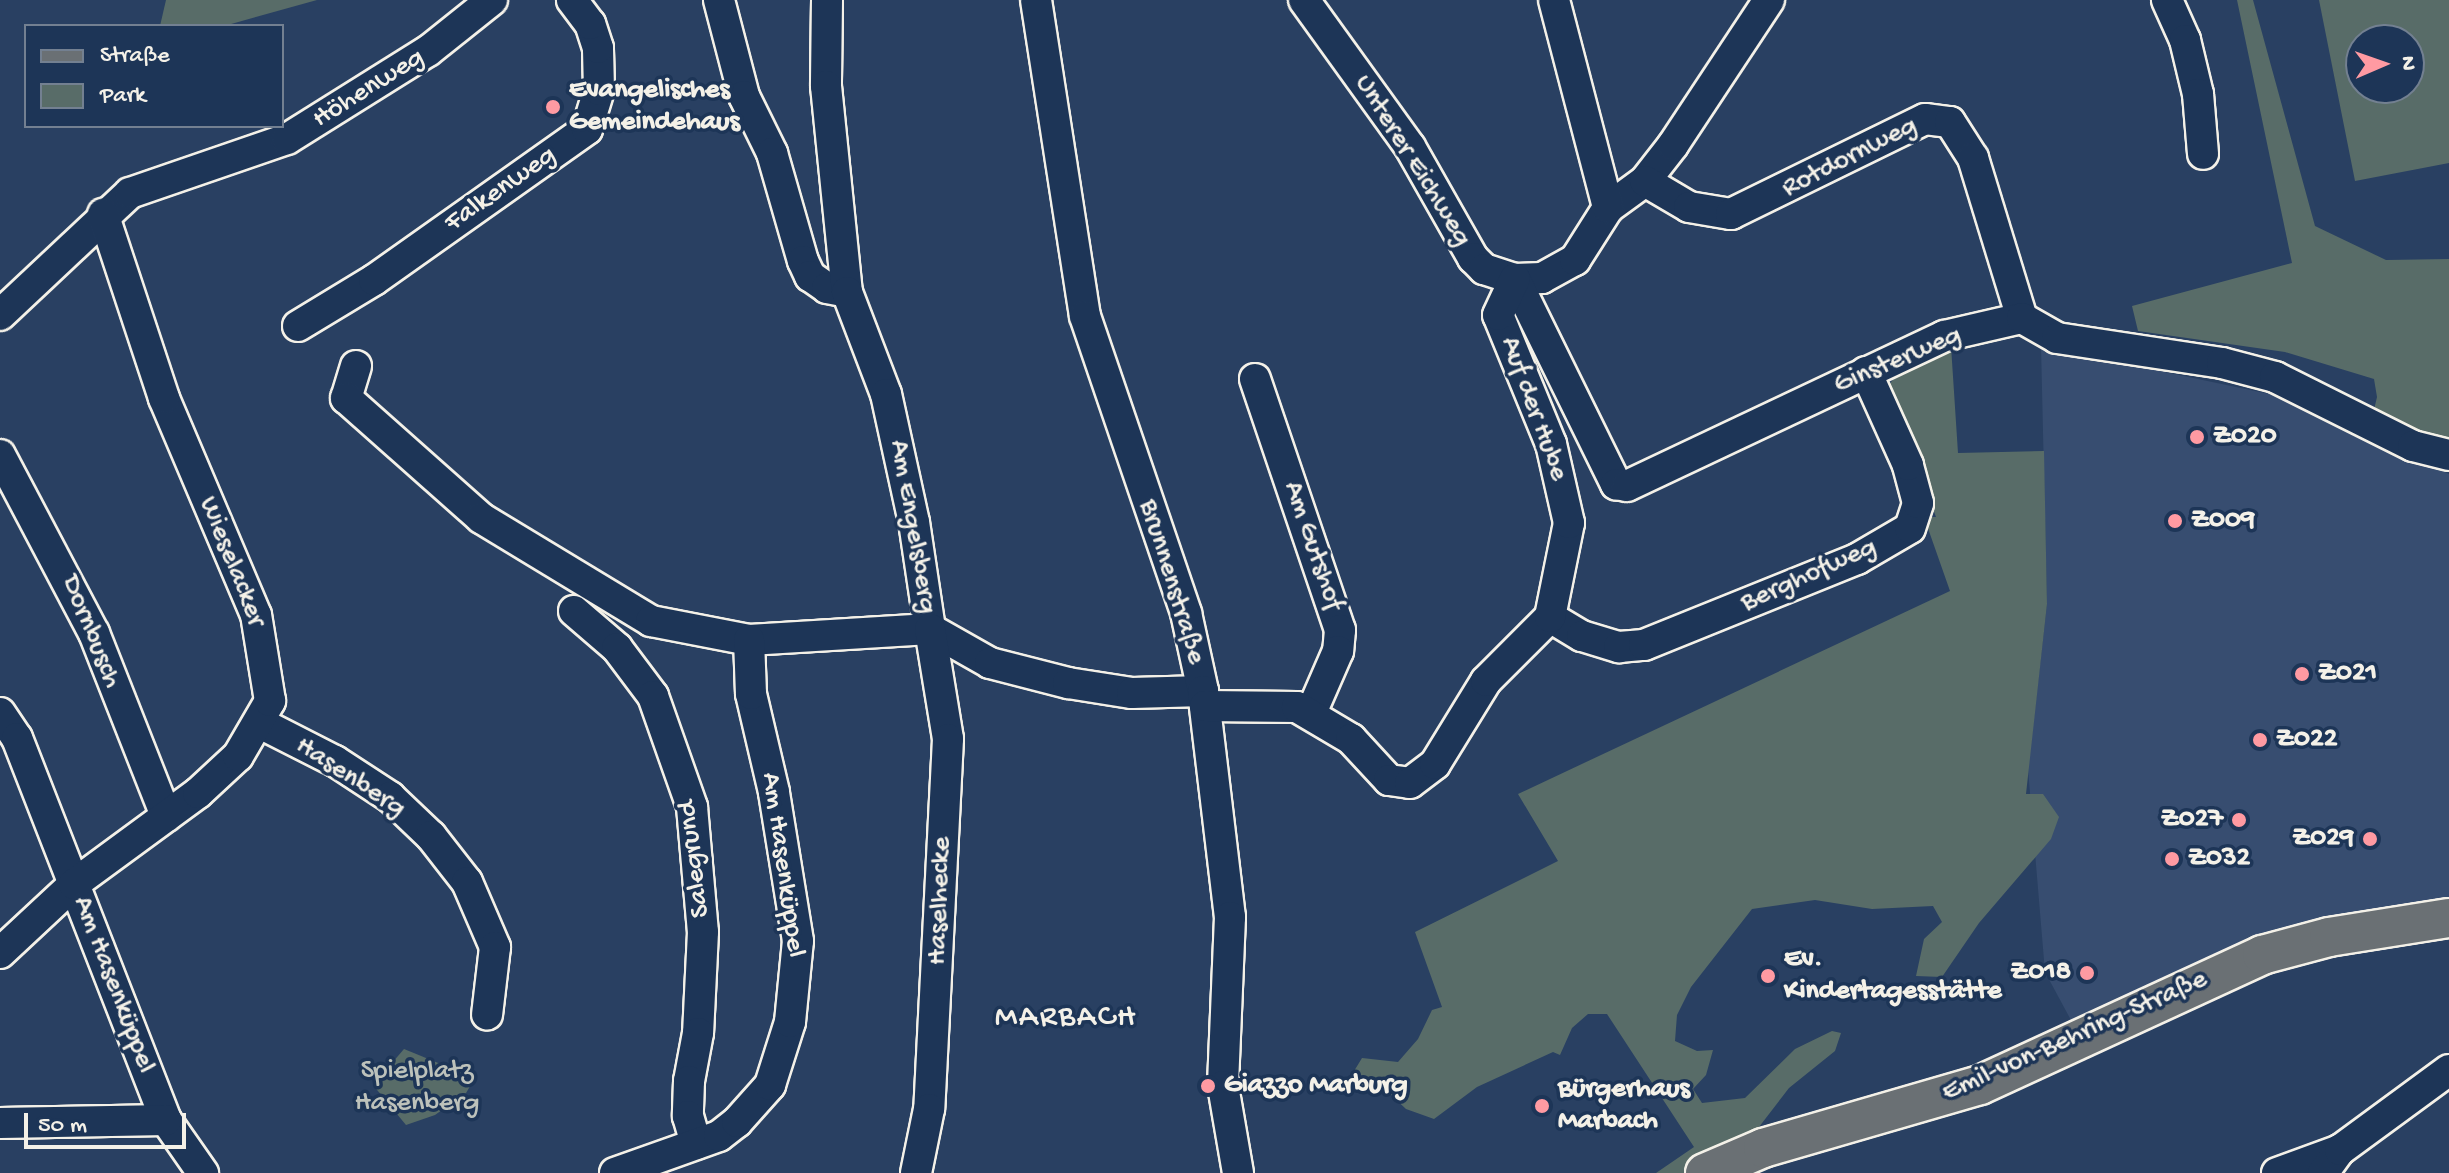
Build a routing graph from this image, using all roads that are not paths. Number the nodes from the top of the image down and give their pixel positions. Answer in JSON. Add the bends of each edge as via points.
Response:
{"nodes":[{"id":1,"x":492,"y":0,"type":"edge"},
{"id":2,"x":572,"y":0,"type":"edge"},
{"id":3,"x":719,"y":0,"type":"edge"},
{"id":4,"x":827,"y":0,"type":"edge"},
{"id":5,"x":1036,"y":0,"type":"edge"},
{"id":6,"x":1304,"y":0,"type":"edge"},
{"id":7,"x":1554,"y":0,"type":"edge"},
{"id":8,"x":1769,"y":0,"type":"edge"},
{"id":9,"x":2167,"y":0,"type":"edge"},
{"id":10,"x":2203,"y":154,"type":"dead end"},
{"id":11,"x":1645,"y":181,"type":"junction"},
{"id":12,"x":1608,"y":208,"type":"junction"},
{"id":13,"x":103,"y":214,"type":"junction"},
{"id":14,"x":1515,"y":279,"type":"junction"},
{"id":15,"x":847,"y":292,"type":"junction"},
{"id":16,"x":0,"y":315,"type":"edge"},
{"id":17,"x":2022,"y":318,"type":"junction"},
{"id":18,"x":298,"y":326,"type":"dead end"},
{"id":19,"x":356,"y":366,"type":"dead end"},
{"id":20,"x":1866,"y":372,"type":"junction"},
{"id":21,"x":1255,"y":379,"type":"dead end"},
{"id":22,"x":0,"y":455,"type":"edge"},
{"id":23,"x":2449,"y":455,"type":"edge"},
{"id":24,"x":574,"y":611,"type":"dead end"},
{"id":25,"x":1550,"y":617,"type":"junction"},
{"id":26,"x":930,"y":629,"type":"junction"},
{"id":27,"x":749,"y":640,"type":"junction"},
{"id":28,"x":1204,"y":699,"type":"junction"},
{"id":29,"x":0,"y":713,"type":"edge"},
{"id":30,"x":1311,"y":713,"type":"junction"},
{"id":31,"x":260,"y":723,"type":"junction"},
{"id":32,"x":166,"y":816,"type":"junction"},
{"id":33,"x":74,"y":884,"type":"junction"},
{"id":34,"x":2449,"y":918,"type":"edge"},
{"id":35,"x":0,"y":953,"type":"edge"},
{"id":36,"x":487,"y":1015,"type":"dead end"},
{"id":37,"x":2449,"y":1070,"type":"edge"},
{"id":38,"x":166,"y":1120,"type":"junction"},
{"id":39,"x":0,"y":1123,"type":"edge"},
{"id":40,"x":696,"y":1144,"type":"junction"},
{"id":41,"x":2332,"y":1161,"type":"edge"},
{"id":42,"x":203,"y":1173,"type":"edge"},
{"id":43,"x":615,"y":1173,"type":"edge"},
{"id":44,"x":916,"y":1173,"type":"edge"},
{"id":45,"x":1238,"y":1173,"type":"edge"},
{"id":46,"x":1705,"y":1173,"type":"edge"},
{"id":47,"x":2277,"y":1173,"type":"edge"}],
"edges":[{"from":1,"to":13,"type":"street","name":"Höhenweg","via":[[428,51],[320,121],[287,139],[151,183]]},
{"from":2,"to":18,"type":"street","name":"Falkenweg","via":[[590,24],[598,48],[599,90],[587,129],[374,280]]},
{"from":3,"to":15,"type":"street","via":[[744,96],[772,153],[803,261],[810,276],[827,288]]},
{"from":4,"to":15,"type":"street","name":"Am Engelsberg","via":[[826,86]]},
{"from":5,"to":28,"type":"street","name":"Brunnenstraße","via":[[1085,316],[1186,613]]},
{"from":6,"to":14,"type":"street","name":"Unterer Eichweg","via":[[1410,147],[1473,258],[1484,269]]},
{"from":7,"to":12,"type":"street"},
{"from":8,"to":11,"type":"street"},
{"from":9,"to":10,"type":"street","via":[[2195,81]]},
{"from":11,"to":12,"type":"street"},
{"from":11,"to":17,"type":"street","name":"Rotdornweg","via":[[1689,207],[1731,214],[1925,119],[1950,122],[1973,158]]},
{"from":12,"to":14,"type":"street","via":[[1575,260],[1542,278]]},
{"from":13,"to":16,"type":"street","name":"Höhenweg"},
{"from":13,"to":31,"type":"street","name":"Wieselacker","via":[[164,398],[256,615],[270,701]]},
{"from":14,"to":20,"type":"street","name":"Ginsterweg","via":[[1616,484],[1627,486]]},
{"from":14,"to":25,"type":"street","name":"Auf der Hube","via":[[1498,315],[1551,444],[1569,523]]},
{"from":15,"to":26,"type":"street","name":"Am Engelsberg","via":[[886,394]]},
{"from":17,"to":20,"type":"street","name":"Ginsterweg","via":[[1944,336]]},
{"from":17,"to":23,"type":"street","via":[[2057,338],[2222,363],[2275,377],[2413,446]]},
{"from":19,"to":27,"type":"street","via":[[346,398],[481,518],[651,621]]},
{"from":20,"to":25,"type":"street","name":"Berghofweg","via":[[1908,465],[1918,503],[1910,528],[1831,570],[1644,645],[1619,647],[1582,636]]},
{"from":21,"to":30,"type":"street","name":"Am Gutshof","via":[[1340,630],[1338,651]]},
{"from":22,"to":32,"type":"street","name":"Dornbusch","via":[[94,633]]},
{"from":24,"to":40,"type":"street","name":"Salegrund","via":[[617,648],[653,696],[692,807],[703,932],[698,1033],[689,1081],[688,1116]]},
{"from":25,"to":30,"type":"street","via":[[1486,681],[1435,764],[1410,783],[1389,780],[1351,739]]},
{"from":26,"to":27,"type":"street"},
{"from":26,"to":28,"type":"street","name":"Am Engelsberg","via":[[990,663],[1068,683]]},
{"from":26,"to":44,"type":"street","name":"Haselhecke","via":[[948,739],[930,1093]]},
{"from":27,"to":40,"type":"street","name":"Am Hasenküppel","via":[[751,694],[774,792],[798,941],[797,987],[770,1085],[737,1122]]},
{"from":28,"to":30,"type":"street"},
{"from":28,"to":45,"type":"street","name":"Brunnenstraße","via":[[1230,917],[1223,1086]]},
{"from":29,"to":33,"type":"street","via":[[17,738]]},
{"from":31,"to":32,"type":"street","name":"Wieselacker","via":[[238,756]]},
{"from":31,"to":36,"type":"street","name":"Hasenberg","via":[[335,761],[390,797],[431,836],[467,882],[495,947]]},
{"from":32,"to":33,"type":"street","name":"Wieselacker"},
{"from":33,"to":35,"type":"street","name":"Am Hasenküppel"},
{"from":33,"to":38,"type":"street","name":"Am Hasenküppel"},
{"from":34,"to":46,"type":"main road","name":"Emil-von-Behring-Straße","via":[[2329,937],[2262,955],[1980,1085],[1763,1148]]},
{"from":37,"to":41,"type":"street"},
{"from":38,"to":39,"type":"street"},
{"from":38,"to":42,"type":"street","name":"Am Hasenküppel"},
{"from":40,"to":43,"type":"street","name":"Am Hasenküppel"},
{"from":41,"to":47,"type":"street"}]}
